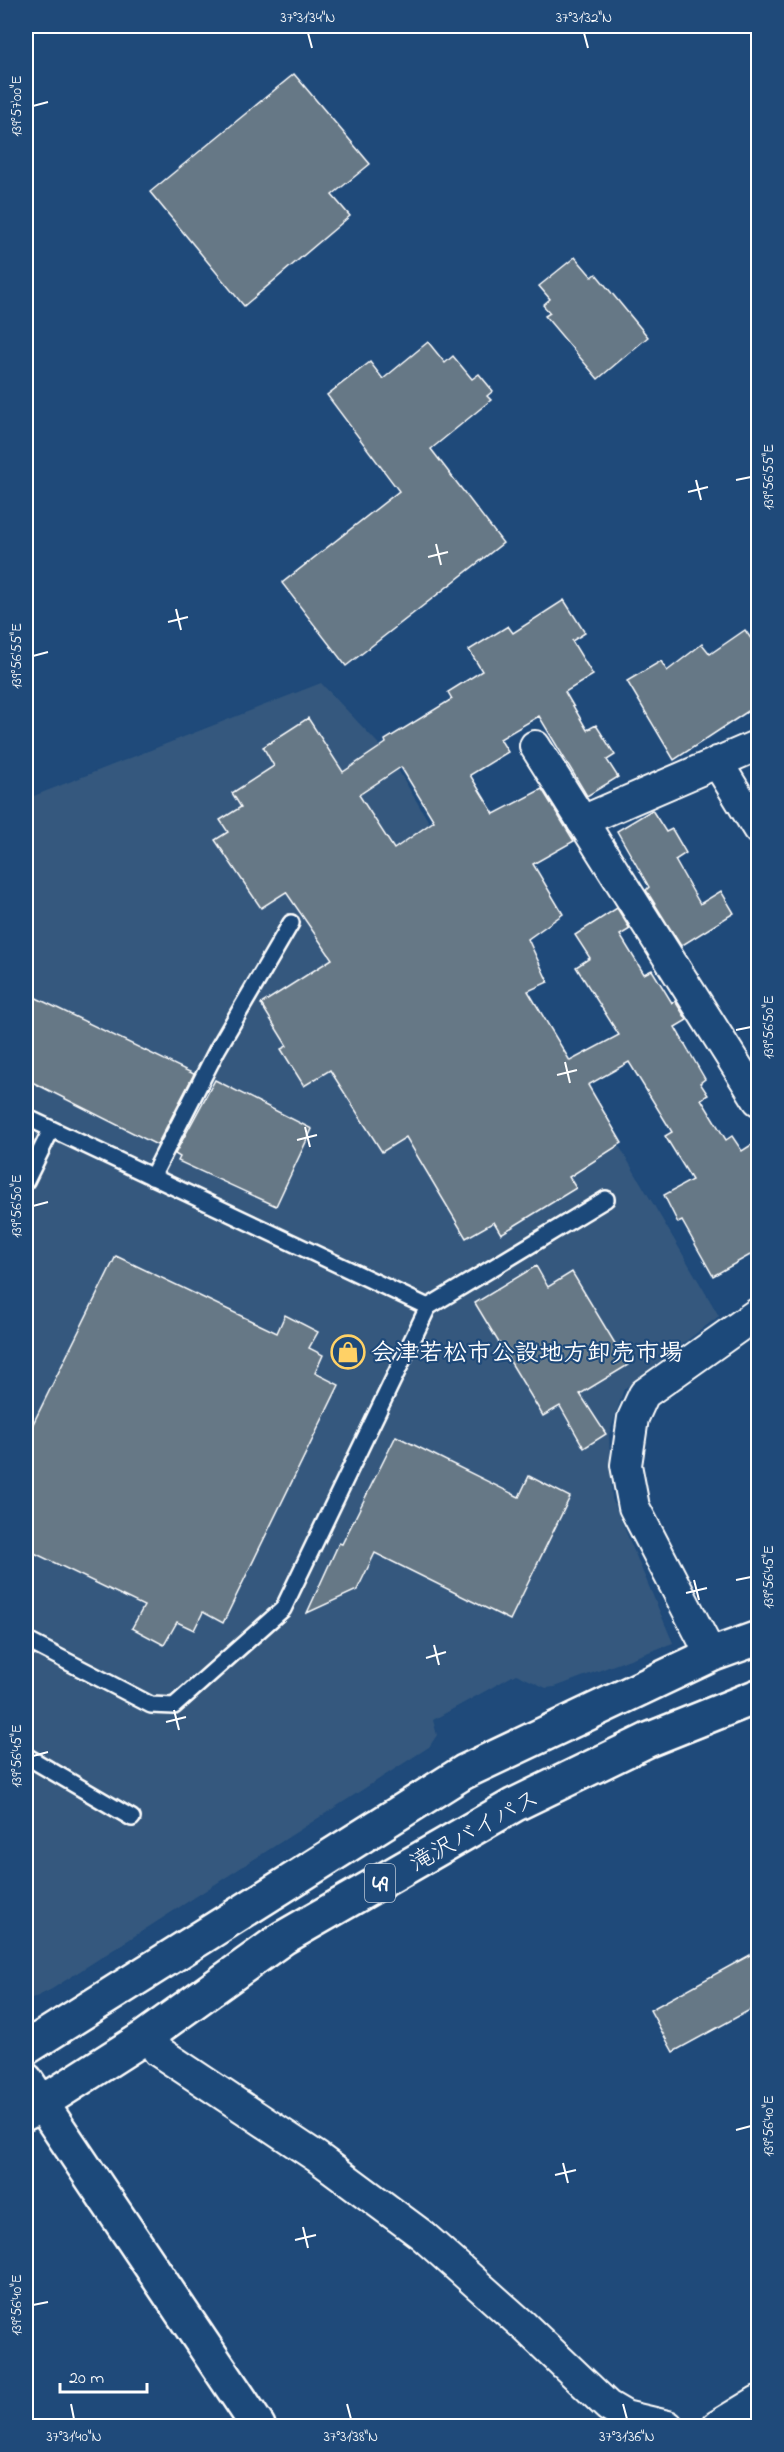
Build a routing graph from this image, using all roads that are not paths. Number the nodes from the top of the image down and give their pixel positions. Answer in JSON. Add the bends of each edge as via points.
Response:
{"nodes":[{"id":1,"x":759,"y":745,"type":"edge"},
{"id":2,"x":535,"y":746,"type":"dead end"},
{"id":3,"x":717,"y":762,"type":"junction"},
{"id":4,"x":582,"y":821,"type":"junction"},
{"id":5,"x":759,"y":829,"type":"edge"},
{"id":6,"x":291,"y":923,"type":"dead end"},
{"id":7,"x":759,"y":1100,"type":"edge"},
{"id":8,"x":26,"y":1117,"type":"edge"},
{"id":9,"x":51,"y":1130,"type":"junction"},
{"id":10,"x":152,"y":1177,"type":"junction"},
{"id":11,"x":26,"y":1181,"type":"edge"},
{"id":12,"x":606,"y":1199,"type":"dead end"},
{"id":13,"x":428,"y":1307,"type":"junction"},
{"id":14,"x":759,"y":1313,"type":"edge"},
{"id":15,"x":759,"y":1638,"type":"edge"},
{"id":16,"x":26,"y":1640,"type":"edge"},
{"id":17,"x":711,"y":1655,"type":"junction"},
{"id":18,"x":759,"y":1695,"type":"edge"},
{"id":19,"x":26,"y":1756,"type":"edge"},
{"id":20,"x":132,"y":1818,"type":"dead end"},
{"id":21,"x":26,"y":2048,"type":"edge"},
{"id":22,"x":158,"y":2051,"type":"dead end"},
{"id":23,"x":31,"y":2099,"type":"edge"},
{"id":24,"x":759,"y":2401,"type":"edge"},
{"id":25,"x":258,"y":2427,"type":"edge"},
{"id":26,"x":668,"y":2427,"type":"edge"},
{"id":27,"x":717,"y":2427,"type":"edge"}],
"edges":[{"from":1,"to":3,"type":"street"},
{"from":2,"to":4,"type":"street"},
{"from":3,"to":4,"type":"street"},
{"from":3,"to":5,"type":"street"},
{"from":4,"to":7,"type":"street"},
{"from":6,"to":10,"type":"lane","via":[[217,1050]]},
{"from":8,"to":9,"type":"lane"},
{"from":9,"to":10,"type":"lane"},
{"from":9,"to":11,"type":"lane"},
{"from":10,"to":13,"type":"lane"},
{"from":12,"to":13,"type":"lane"},
{"from":13,"to":16,"type":"lane","via":[[283,1609],[174,1706],[151,1705]]},
{"from":14,"to":17,"type":"street","via":[[644,1394],[633,1418],[626,1465],[634,1507]]},
{"from":15,"to":17,"type":"main road","number":"49"},
{"from":17,"to":21,"type":"main road","number":"49","via":[[464,1772]]},
{"from":18,"to":23,"type":"main road","name":"滝沢バイパス","number":"49","via":[[648,1740],[514,1804],[284,1938],[145,2037]]},
{"from":19,"to":20,"type":"lane"},
{"from":22,"to":26,"type":"street","via":[[317,2157],[422,2235],[608,2406],[625,2416]]},
{"from":23,"to":25,"type":"main road"},
{"from":24,"to":27,"type":"street"}]}
